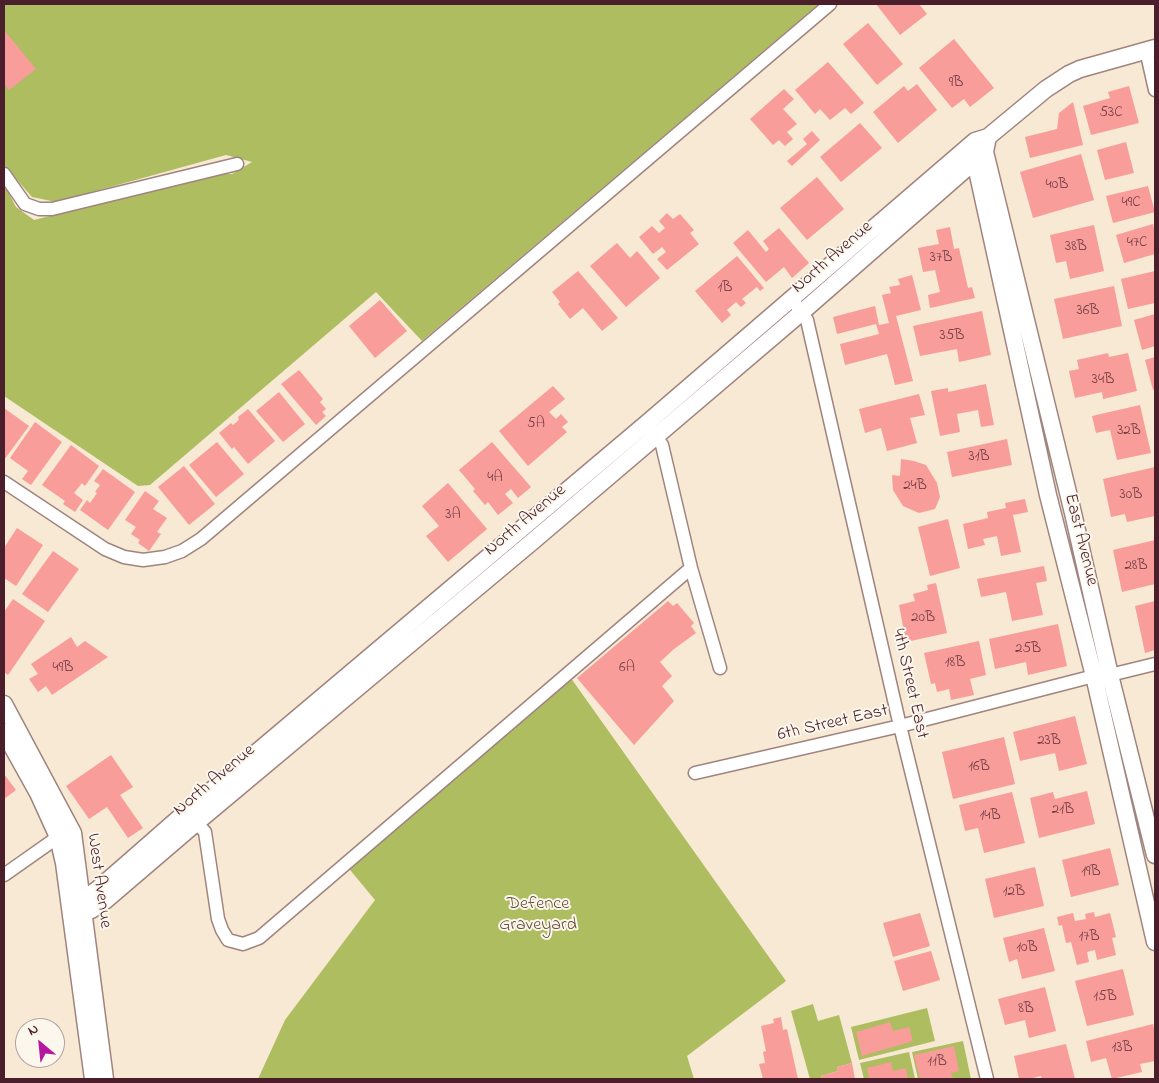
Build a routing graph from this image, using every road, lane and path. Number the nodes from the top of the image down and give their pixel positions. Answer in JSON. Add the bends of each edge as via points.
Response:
{"nodes":[{"id":1,"x":830,"y":4,"type":"edge"},
{"id":2,"x":1150,"y":49,"type":"edge"},
{"id":3,"x":1155,"y":90,"type":"edge"},
{"id":4,"x":978,"y":148,"type":"junction"},
{"id":5,"x":237,"y":164,"type":"dead end"},
{"id":6,"x":4,"y":174,"type":"edge"},
{"id":7,"x":797,"y":306,"type":"junction"},
{"id":8,"x":651,"y":430,"type":"junction"},
{"id":9,"x":4,"y":482,"type":"edge"},
{"id":10,"x":691,"y":568,"type":"junction"},
{"id":11,"x":1155,"y":664,"type":"edge"},
{"id":12,"x":720,"y":668,"type":"dead end"},
{"id":13,"x":1102,"y":675,"type":"junction"},
{"id":14,"x":4,"y":704,"type":"edge"},
{"id":15,"x":900,"y":726,"type":"junction"},
{"id":16,"x":4,"y":732,"type":"edge"},
{"id":17,"x":695,"y":773,"type":"dead end"},
{"id":18,"x":191,"y":818,"type":"junction"},
{"id":19,"x":58,"y":837,"type":"junction"},
{"id":20,"x":1155,"y":856,"type":"edge"},
{"id":21,"x":4,"y":875,"type":"edge"},
{"id":22,"x":76,"y":907,"type":"junction"},
{"id":23,"x":1155,"y":942,"type":"edge"},
{"id":24,"x":93,"y":1079,"type":"edge"},
{"id":25,"x":105,"y":1079,"type":"edge"},
{"id":26,"x":987,"y":1079,"type":"edge"}],
"edges":[{"from":1,"to":9,"type":"street","via":[[201,539],[182,551],[143,560],[124,557],[105,549]]},
{"from":2,"to":3,"type":"street"},
{"from":2,"to":4,"type":"street","name":"North Avenue","via":[[1069,74],[1046,89]]},
{"from":4,"to":7,"type":"street","name":"North Avenue"},
{"from":4,"to":13,"type":"street","name":"East Avenue","via":[[1073,514]]},
{"from":5,"to":6,"type":"street","via":[[52,209],[25,204]]},
{"from":7,"to":8,"type":"street","name":"North Avenue"},
{"from":7,"to":15,"type":"street","name":"4th Street East","via":[[807,320]]},
{"from":8,"to":10,"type":"street","via":[[662,445]]},
{"from":8,"to":18,"type":"street","name":"North Avenue","via":[[533,541]]},
{"from":10,"to":12,"type":"street"},
{"from":10,"to":18,"type":"street","via":[[259,938],[243,944],[228,940],[222,930],[205,832]]},
{"from":11,"to":13,"type":"street","name":"6th Street East"},
{"from":13,"to":15,"type":"street","name":"6th Street East"},
{"from":13,"to":20,"type":"street","name":"East Avenue"},
{"from":13,"to":23,"type":"street","name":"East Avenue"},
{"from":14,"to":22,"type":"street","name":"West Avenue","via":[[72,833]]},
{"from":15,"to":17,"type":"street","name":"6th Street East"},
{"from":15,"to":26,"type":"street","name":"4th Street East"},
{"from":16,"to":19,"type":"street","name":"West Avenue"},
{"from":18,"to":22,"type":"street","name":"North Avenue"},
{"from":19,"to":21,"type":"street"},
{"from":19,"to":22,"type":"street","name":"West Avenue"},
{"from":22,"to":24,"type":"street","name":"West Avenue"},
{"from":22,"to":25,"type":"street","name":"West Avenue"}]}
